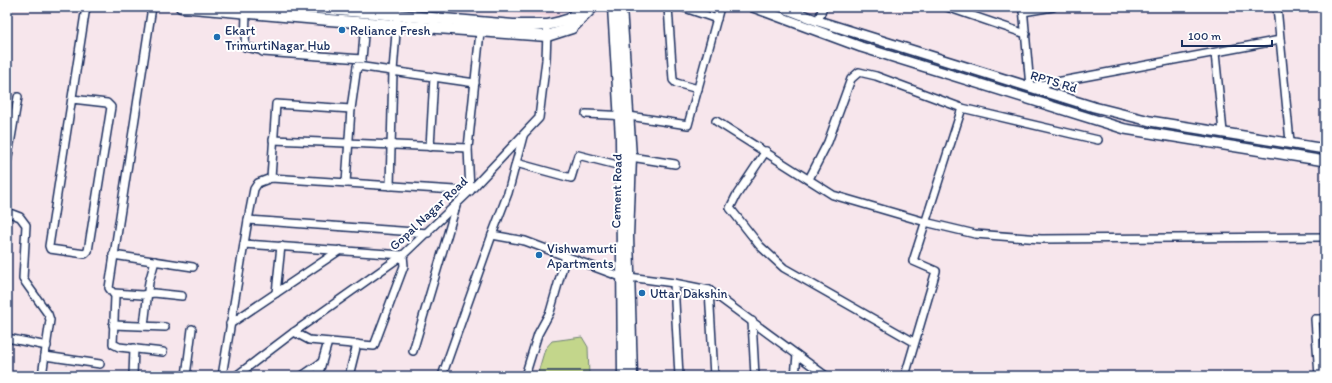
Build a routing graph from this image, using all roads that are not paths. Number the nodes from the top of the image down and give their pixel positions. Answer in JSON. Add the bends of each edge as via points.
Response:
{"nodes":[{"id":1,"x":86,"y":7,"type":"edge"},
{"id":2,"x":152,"y":7,"type":"edge"},
{"id":3,"x":181,"y":7,"type":"edge"},
{"id":4,"x":304,"y":7,"type":"edge"},
{"id":5,"x":580,"y":7,"type":"edge"},
{"id":6,"x":593,"y":7,"type":"edge"},
{"id":7,"x":613,"y":7,"type":"edge"},
{"id":8,"x":621,"y":7,"type":"edge"},
{"id":9,"x":668,"y":7,"type":"edge"},
{"id":10,"x":682,"y":7,"type":"edge"},
{"id":11,"x":720,"y":7,"type":"edge"},
{"id":12,"x":753,"y":7,"type":"edge"},
{"id":13,"x":783,"y":7,"type":"edge"},
{"id":14,"x":823,"y":7,"type":"edge"},
{"id":15,"x":947,"y":7,"type":"edge"},
{"id":16,"x":1053,"y":7,"type":"edge"},
{"id":17,"x":1277,"y":7,"type":"edge"},
{"id":18,"x":1023,"y":10,"type":"edge"},
{"id":19,"x":246,"y":12,"type":"junction"},
{"id":20,"x":717,"y":19,"type":"junction"},
{"id":21,"x":397,"y":20,"type":"junction"},
{"id":22,"x":818,"y":21,"type":"junction"},
{"id":23,"x":365,"y":22,"type":"junction"},
{"id":24,"x":547,"y":25,"type":"junction"},
{"id":25,"x":480,"y":32,"type":"junction"},
{"id":26,"x":1026,"y":34,"type":"junction"},
{"id":27,"x":547,"y":36,"type":"junction"},
{"id":28,"x":1280,"y":40,"type":"junction"},
{"id":29,"x":1215,"y":52,"type":"junction"},
{"id":30,"x":393,"y":71,"type":"junction"},
{"id":31,"x":434,"y":77,"type":"junction"},
{"id":32,"x":475,"y":83,"type":"junction"},
{"id":33,"x":1030,"y":87,"type":"junction"},
{"id":34,"x":698,"y":89,"type":"junction"},
{"id":35,"x":18,"y":97,"type":"dead end"},
{"id":36,"x":72,"y":99,"type":"junction"},
{"id":37,"x":962,"y":108,"type":"junction"},
{"id":38,"x":351,"y":109,"type":"junction"},
{"id":39,"x":586,"y":114,"type":"dead end"},
{"id":40,"x":624,"y":116,"type":"junction"},
{"id":41,"x":716,"y":121,"type":"dead end"},
{"id":42,"x":1223,"y":132,"type":"junction"},
{"id":43,"x":524,"y":134,"type":"junction"},
{"id":44,"x":273,"y":140,"type":"junction"},
{"id":45,"x":1098,"y":140,"type":"dead end"},
{"id":46,"x":1290,"y":142,"type":"junction"},
{"id":47,"x":348,"y":144,"type":"junction"},
{"id":48,"x":391,"y":145,"type":"junction"},
{"id":49,"x":430,"y":147,"type":"junction"},
{"id":50,"x":468,"y":148,"type":"junction"},
{"id":51,"x":1325,"y":149,"type":"edge"},
{"id":52,"x":766,"y":151,"type":"junction"},
{"id":53,"x":631,"y":157,"type":"junction"},
{"id":54,"x":1325,"y":161,"type":"edge"},
{"id":55,"x":7,"y":162,"type":"edge"},
{"id":56,"x":516,"y":163,"type":"junction"},
{"id":57,"x":675,"y":164,"type":"dead end"},
{"id":58,"x":621,"y":166,"type":"junction"},
{"id":59,"x":271,"y":178,"type":"junction"},
{"id":60,"x":809,"y":179,"type":"junction"},
{"id":61,"x":346,"y":183,"type":"junction"},
{"id":62,"x":390,"y":186,"type":"junction"},
{"id":63,"x":470,"y":191,"type":"junction"},
{"id":64,"x":457,"y":204,"type":"junction"},
{"id":65,"x":7,"y":212,"type":"edge"},
{"id":66,"x":248,"y":220,"type":"junction"},
{"id":67,"x":926,"y":222,"type":"junction"},
{"id":68,"x":428,"y":233,"type":"junction"},
{"id":69,"x":492,"y":235,"type":"junction"},
{"id":70,"x":1325,"y":237,"type":"edge"},
{"id":71,"x":244,"y":244,"type":"junction"},
{"id":72,"x":281,"y":246,"type":"junction"},
{"id":73,"x":340,"y":250,"type":"junction"},
{"id":74,"x":113,"y":255,"type":"junction"},
{"id":75,"x":403,"y":255,"type":"junction"},
{"id":76,"x":566,"y":256,"type":"junction"},
{"id":77,"x":155,"y":261,"type":"junction"},
{"id":78,"x":194,"y":267,"type":"dead end"},
{"id":79,"x":625,"y":277,"type":"junction"},
{"id":80,"x":674,"y":283,"type":"junction"},
{"id":81,"x":709,"y":290,"type":"junction"},
{"id":82,"x":114,"y":293,"type":"junction"},
{"id":83,"x":276,"y":293,"type":"junction"},
{"id":84,"x":148,"y":294,"type":"junction"},
{"id":85,"x":182,"y":296,"type":"dead end"},
{"id":86,"x":1325,"y":319,"type":"edge"},
{"id":87,"x":752,"y":322,"type":"junction"},
{"id":88,"x":230,"y":324,"type":"junction"},
{"id":89,"x":113,"y":325,"type":"junction"},
{"id":90,"x":144,"y":326,"type":"junction"},
{"id":91,"x":165,"y":327,"type":"dead end"},
{"id":92,"x":192,"y":329,"type":"dead end"},
{"id":93,"x":294,"y":332,"type":"junction"},
{"id":94,"x":7,"y":338,"type":"edge"},
{"id":95,"x":328,"y":342,"type":"junction"},
{"id":96,"x":914,"y":342,"type":"junction"},
{"id":97,"x":356,"y":344,"type":"junction"},
{"id":98,"x":47,"y":346,"type":"junction"},
{"id":99,"x":134,"y":348,"type":"junction"},
{"id":100,"x":413,"y":351,"type":"dead end"},
{"id":101,"x":163,"y":352,"type":"dead end"},
{"id":102,"x":797,"y":355,"type":"junction"},
{"id":103,"x":45,"y":356,"type":"junction"},
{"id":104,"x":322,"y":363,"type":"junction"},
{"id":105,"x":100,"y":364,"type":"dead end"},
{"id":106,"x":42,"y":376,"type":"edge"},
{"id":107,"x":133,"y":376,"type":"edge"},
{"id":108,"x":186,"y":376,"type":"edge"},
{"id":109,"x":222,"y":376,"type":"edge"},
{"id":110,"x":236,"y":376,"type":"edge"},
{"id":111,"x":302,"y":376,"type":"edge"},
{"id":112,"x":318,"y":376,"type":"edge"},
{"id":113,"x":349,"y":376,"type":"edge"},
{"id":114,"x":442,"y":376,"type":"edge"},
{"id":115,"x":525,"y":376,"type":"edge"},
{"id":116,"x":623,"y":376,"type":"edge"},
{"id":117,"x":632,"y":376,"type":"edge"},
{"id":118,"x":679,"y":376,"type":"edge"},
{"id":119,"x":714,"y":376,"type":"edge"},
{"id":120,"x":755,"y":376,"type":"edge"},
{"id":121,"x":795,"y":376,"type":"edge"},
{"id":122,"x":826,"y":376,"type":"edge"},
{"id":123,"x":905,"y":376,"type":"edge"},
{"id":124,"x":1319,"y":376,"type":"edge"}],
"edges":[{"from":1,"to":36,"type":"street"},
{"from":2,"to":74,"type":"street"},
{"from":3,"to":19,"type":"main road"},
{"from":4,"to":21,"type":"main road"},
{"from":5,"to":24,"type":"main road","via":[[570,19]]},
{"from":6,"to":27,"type":"main road","via":[[572,28]]},
{"from":7,"to":40,"type":"main road","name":"Cement Road"},
{"from":8,"to":40,"type":"main road","name":"Cement Road"},
{"from":9,"to":34,"type":"street","via":[[673,80]]},
{"from":10,"to":20,"type":"street"},
{"from":11,"to":20,"type":"street"},
{"from":12,"to":54,"type":"street","via":[[861,47],[1125,129]]},
{"from":13,"to":22,"type":"street","name":"RPTS Rd"},
{"from":14,"to":22,"type":"street"},
{"from":15,"to":26,"type":"street"},
{"from":16,"to":18,"type":"street"},
{"from":17,"to":28,"type":"street"},
{"from":18,"to":26,"type":"street"},
{"from":19,"to":23,"type":"main road"},
{"from":19,"to":23,"type":"street","via":[[245,47],[270,53],[362,59]]},
{"from":20,"to":34,"type":"street"},
{"from":21,"to":23,"type":"main road"},
{"from":21,"to":24,"type":"main road"},
{"from":21,"to":25,"type":"main road"},
{"from":21,"to":30,"type":"street"},
{"from":22,"to":33,"type":"street","name":"RPTS Rd"},
{"from":24,"to":27,"type":"street","name":"Gopal Nagar Road"},
{"from":25,"to":27,"type":"main road"},
{"from":25,"to":32,"type":"street"},
{"from":26,"to":33,"type":"street"},
{"from":27,"to":43,"type":"street","name":"Gopal Nagar Road","via":[[539,118]]},
{"from":28,"to":29,"type":"street"},
{"from":28,"to":46,"type":"street"},
{"from":29,"to":33,"type":"street"},
{"from":29,"to":42,"type":"street"},
{"from":30,"to":31,"type":"street"},
{"from":30,"to":38,"type":"street","via":[[357,66]]},
{"from":30,"to":48,"type":"street"},
{"from":31,"to":32,"type":"street"},
{"from":31,"to":49,"type":"street"},
{"from":32,"to":50,"type":"street"},
{"from":33,"to":42,"type":"street","name":"RPTS Rd","via":[[1150,121]]},
{"from":34,"to":40,"type":"street","via":[[688,125]]},
{"from":35,"to":55,"type":"street"},
{"from":36,"to":36,"type":"street","via":[[49,246],[50,249],[84,254],[88,251],[111,109],[107,103]]},
{"from":37,"to":45,"type":"street"},
{"from":37,"to":60,"type":"street","via":[[859,72],[851,79],[828,142]]},
{"from":37,"to":67,"type":"street"},
{"from":38,"to":44,"type":"street","via":[[276,104]]},
{"from":38,"to":47,"type":"street"},
{"from":39,"to":40,"type":"street"},
{"from":40,"to":53,"type":"main road","name":"Cement Road"},
{"from":40,"to":58,"type":"main road","name":"Cement Road"},
{"from":41,"to":52,"type":"street"},
{"from":42,"to":46,"type":"street","name":"RPTS Rd"},
{"from":43,"to":56,"type":"street"},
{"from":43,"to":63,"type":"street","name":"Gopal Nagar Road"},
{"from":44,"to":47,"type":"street"},
{"from":44,"to":59,"type":"street"},
{"from":46,"to":51,"type":"street","name":"RPTS Rd"},
{"from":47,"to":48,"type":"street"},
{"from":47,"to":61,"type":"street"},
{"from":48,"to":49,"type":"street"},
{"from":48,"to":62,"type":"street"},
{"from":49,"to":50,"type":"street"},
{"from":50,"to":63,"type":"street"},
{"from":52,"to":60,"type":"street"},
{"from":52,"to":96,"type":"street","via":[[730,208],[738,219],[760,246],[784,268]]},
{"from":53,"to":57,"type":"street"},
{"from":53,"to":79,"type":"main road","name":"Cement Road"},
{"from":56,"to":58,"type":"street","via":[[571,178],[578,155]]},
{"from":56,"to":69,"type":"street"},
{"from":58,"to":79,"type":"main road","name":"Cement Road"},
{"from":59,"to":61,"type":"street"},
{"from":59,"to":66,"type":"street","via":[[258,183],[254,189]]},
{"from":60,"to":67,"type":"street","via":[[833,195]]},
{"from":61,"to":62,"type":"street"},
{"from":62,"to":63,"type":"street"},
{"from":63,"to":64,"type":"street","name":"Gopal Nagar Road"},
{"from":64,"to":68,"type":"street","name":"Gopal Nagar Road"},
{"from":64,"to":100,"type":"street"},
{"from":65,"to":98,"type":"street","via":[[20,217],[26,225],[22,279],[48,314],[50,328]]},
{"from":66,"to":68,"type":"street"},
{"from":66,"to":71,"type":"street"},
{"from":67,"to":70,"type":"street","via":[[974,234],[1040,239]]},
{"from":67,"to":96,"type":"street","via":[[913,261],[936,271]]},
{"from":68,"to":75,"type":"street","name":"Gopal Nagar Road"},
{"from":69,"to":76,"type":"street","via":[[525,241]]},
{"from":69,"to":114,"type":"street"},
{"from":71,"to":72,"type":"street"},
{"from":71,"to":88,"type":"street"},
{"from":72,"to":73,"type":"street"},
{"from":72,"to":83,"type":"street"},
{"from":73,"to":75,"type":"street"},
{"from":73,"to":83,"type":"street"},
{"from":74,"to":77,"type":"street"},
{"from":74,"to":82,"type":"street","via":[[109,288]]},
{"from":75,"to":93,"type":"street","name":"Gopal Nagar Road"},
{"from":75,"to":97,"type":"street","via":[[404,266],[374,346]]},
{"from":76,"to":79,"type":"street"},
{"from":76,"to":115,"type":"street","via":[[550,312],[538,334]]},
{"from":77,"to":78,"type":"street"},
{"from":77,"to":84,"type":"street"},
{"from":79,"to":80,"type":"street"},
{"from":79,"to":116,"type":"main road","name":"Cement Road"},
{"from":79,"to":117,"type":"main road","name":"Cement Road"},
{"from":80,"to":81,"type":"street"},
{"from":80,"to":118,"type":"street"},
{"from":81,"to":87,"type":"street"},
{"from":81,"to":119,"type":"street"},
{"from":82,"to":84,"type":"street"},
{"from":82,"to":89,"type":"street"},
{"from":83,"to":88,"type":"street"},
{"from":84,"to":85,"type":"street"},
{"from":84,"to":90,"type":"street"},
{"from":86,"to":124,"type":"street","via":[[1315,319]]},
{"from":87,"to":102,"type":"street"},
{"from":87,"to":120,"type":"street"},
{"from":88,"to":109,"type":"street"},
{"from":89,"to":90,"type":"street"},
{"from":89,"to":99,"type":"street","via":[[113,344]]},
{"from":90,"to":91,"type":"street"},
{"from":92,"to":108,"type":"street"},
{"from":93,"to":95,"type":"street","via":[[309,340]]},
{"from":93,"to":110,"type":"street","name":"Gopal Nagar Road"},
{"from":94,"to":98,"type":"street"},
{"from":95,"to":97,"type":"street"},
{"from":95,"to":104,"type":"street"},
{"from":96,"to":123,"type":"street"},
{"from":97,"to":113,"type":"street"},
{"from":98,"to":103,"type":"street"},
{"from":99,"to":101,"type":"street"},
{"from":99,"to":107,"type":"street"},
{"from":102,"to":121,"type":"street"},
{"from":102,"to":122,"type":"street"},
{"from":103,"to":105,"type":"street"},
{"from":103,"to":106,"type":"street"},
{"from":104,"to":111,"type":"street"},
{"from":104,"to":112,"type":"street"}]}
